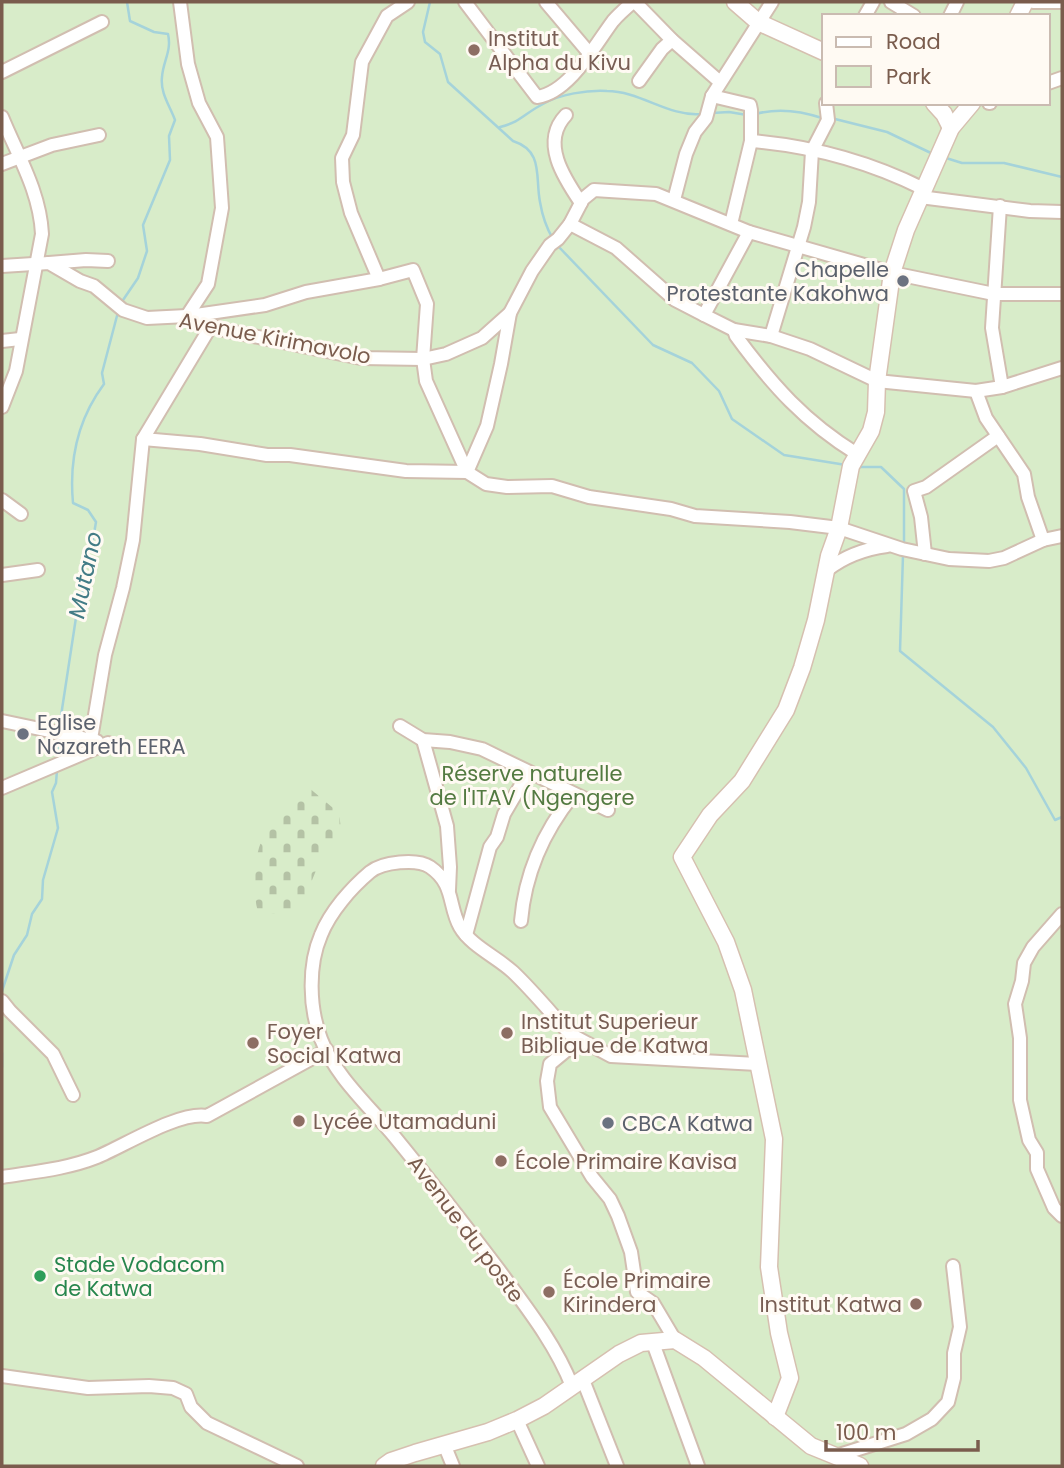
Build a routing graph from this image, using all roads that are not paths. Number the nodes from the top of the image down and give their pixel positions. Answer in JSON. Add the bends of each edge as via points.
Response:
{"nodes":[{"id":1,"x":180,"y":2,"type":"edge"},
{"id":2,"x":408,"y":2,"type":"edge"},
{"id":3,"x":465,"y":2,"type":"edge"},
{"id":4,"x":546,"y":2,"type":"edge"},
{"id":5,"x":634,"y":2,"type":"edge"},
{"id":6,"x":735,"y":2,"type":"edge"},
{"id":7,"x":772,"y":2,"type":"edge"},
{"id":8,"x":891,"y":2,"type":"edge"},
{"id":9,"x":1033,"y":2,"type":"edge"},
{"id":10,"x":1062,"y":2,"type":"edge"},
{"id":11,"x":912,"y":14,"type":"edge"},
{"id":12,"x":102,"y":22,"type":"dead end"},
{"id":13,"x":758,"y":22,"type":"junction"},
{"id":14,"x":671,"y":40,"type":"junction"},
{"id":15,"x":822,"y":51,"type":"edge"},
{"id":16,"x":590,"y":54,"type":"junction"},
{"id":17,"x":2,"y":72,"type":"edge"},
{"id":18,"x":639,"y":81,"type":"dead end"},
{"id":19,"x":720,"y":82,"type":"junction"},
{"id":20,"x":826,"y":105,"type":"edge"},
{"id":21,"x":936,"y":105,"type":"edge"},
{"id":22,"x":970,"y":105,"type":"edge"},
{"id":23,"x":709,"y":107,"type":"junction"},
{"id":24,"x":566,"y":115,"type":"dead end"},
{"id":25,"x":2,"y":117,"type":"edge"},
{"id":26,"x":951,"y":128,"type":"junction"},
{"id":27,"x":99,"y":135,"type":"dead end"},
{"id":28,"x":751,"y":141,"type":"junction"},
{"id":29,"x":812,"y":151,"type":"junction"},
{"id":30,"x":18,"y":157,"type":"junction"},
{"id":31,"x":2,"y":164,"type":"edge"},
{"id":32,"x":922,"y":193,"type":"junction"},
{"id":33,"x":674,"y":200,"type":"junction"},
{"id":34,"x":582,"y":203,"type":"junction"},
{"id":35,"x":1000,"y":206,"type":"junction"},
{"id":36,"x":1062,"y":212,"type":"edge"},
{"id":37,"x":570,"y":224,"type":"junction"},
{"id":38,"x":731,"y":224,"type":"junction"},
{"id":39,"x":749,"y":232,"type":"junction"},
{"id":40,"x":797,"y":247,"type":"junction"},
{"id":41,"x":108,"y":261,"type":"dead end"},
{"id":42,"x":42,"y":263,"type":"junction"},
{"id":43,"x":2,"y":266,"type":"edge"},
{"id":44,"x":892,"y":273,"type":"junction"},
{"id":45,"x":379,"y":279,"type":"junction"},
{"id":46,"x":994,"y":294,"type":"junction"},
{"id":47,"x":1062,"y":294,"type":"edge"},
{"id":48,"x":510,"y":313,"type":"junction"},
{"id":49,"x":704,"y":315,"type":"junction"},
{"id":50,"x":187,"y":316,"type":"junction"},
{"id":51,"x":211,"y":326,"type":"junction"},
{"id":52,"x":734,"y":330,"type":"junction"},
{"id":53,"x":771,"y":336,"type":"junction"},
{"id":54,"x":20,"y":339,"type":"junction"},
{"id":55,"x":2,"y":341,"type":"edge"},
{"id":56,"x":423,"y":359,"type":"junction"},
{"id":57,"x":1062,"y":369,"type":"edge"},
{"id":58,"x":877,"y":381,"type":"junction"},
{"id":59,"x":1002,"y":387,"type":"junction"},
{"id":60,"x":976,"y":391,"type":"junction"},
{"id":61,"x":2,"y":407,"type":"edge"},
{"id":62,"x":998,"y":436,"type":"junction"},
{"id":63,"x":143,"y":439,"type":"junction"},
{"id":64,"x":855,"y":457,"type":"junction"},
{"id":65,"x":467,"y":472,"type":"junction"},
{"id":66,"x":2,"y":500,"type":"edge"},
{"id":67,"x":21,"y":514,"type":"dead end"},
{"id":68,"x":839,"y":528,"type":"junction"},
{"id":69,"x":1062,"y":536,"type":"edge"},
{"id":70,"x":1043,"y":540,"type":"junction"},
{"id":71,"x":1062,"y":544,"type":"edge"},
{"id":72,"x":895,"y":547,"type":"junction"},
{"id":73,"x":922,"y":553,"type":"junction"},
{"id":74,"x":38,"y":570,"type":"dead end"},
{"id":75,"x":827,"y":570,"type":"junction"},
{"id":76,"x":2,"y":575,"type":"edge"},
{"id":77,"x":2,"y":720,"type":"edge"},
{"id":78,"x":400,"y":726,"type":"dead end"},
{"id":79,"x":91,"y":739,"type":"junction"},
{"id":80,"x":423,"y":740,"type":"junction"},
{"id":81,"x":528,"y":773,"type":"junction"},
{"id":82,"x":2,"y":788,"type":"edge"},
{"id":83,"x":573,"y":794,"type":"junction"},
{"id":84,"x":608,"y":810,"type":"dead end"},
{"id":85,"x":449,"y":890,"type":"junction"},
{"id":86,"x":1062,"y":914,"type":"edge"},
{"id":87,"x":521,"y":920,"type":"dead end"},
{"id":88,"x":466,"y":935,"type":"junction"},
{"id":89,"x":2,"y":1002,"type":"edge"},
{"id":90,"x":579,"y":1040,"type":"junction"},
{"id":91,"x":327,"y":1050,"type":"junction"},
{"id":92,"x":757,"y":1064,"type":"junction"},
{"id":93,"x":73,"y":1095,"type":"dead end"},
{"id":94,"x":2,"y":1177,"type":"edge"},
{"id":95,"x":1062,"y":1216,"type":"edge"},
{"id":96,"x":953,"y":1266,"type":"dead end"},
{"id":97,"x":675,"y":1340,"type":"junction"},
{"id":98,"x":653,"y":1343,"type":"junction"},
{"id":99,"x":2,"y":1376,"type":"edge"},
{"id":100,"x":578,"y":1383,"type":"junction"},
{"id":101,"x":775,"y":1417,"type":"junction"},
{"id":102,"x":517,"y":1420,"type":"junction"},
{"id":103,"x":444,"y":1444,"type":"junction"},
{"id":104,"x":836,"y":1456,"type":"junction"},
{"id":105,"x":297,"y":1466,"type":"edge"},
{"id":106,"x":384,"y":1466,"type":"edge"},
{"id":107,"x":453,"y":1466,"type":"edge"},
{"id":108,"x":538,"y":1466,"type":"edge"},
{"id":109,"x":617,"y":1466,"type":"edge"},
{"id":110,"x":698,"y":1466,"type":"edge"},
{"id":111,"x":860,"y":1466,"type":"edge"}],
"edges":[{"from":1,"to":50,"type":"street","via":[[188,64],[199,103],[217,137],[222,208],[208,284]]},
{"from":2,"to":45,"type":"street","via":[[387,16],[362,62],[353,135],[342,158],[351,214]]},
{"from":3,"to":16,"type":"street","via":[[537,97],[549,96]]},
{"from":4,"to":16,"type":"street"},
{"from":5,"to":14,"type":"street"},
{"from":5,"to":16,"type":"street","via":[[615,18]]},
{"from":6,"to":13,"type":"street"},
{"from":7,"to":13,"type":"street"},
{"from":8,"to":11,"type":"street"},
{"from":9,"to":10,"type":"street"},
{"from":12,"to":17,"type":"street"},
{"from":13,"to":15,"type":"street"},
{"from":13,"to":19,"type":"street"},
{"from":14,"to":18,"type":"street"},
{"from":14,"to":19,"type":"street"},
{"from":19,"to":23,"type":"street"},
{"from":20,"to":29,"type":"street","via":[[828,120]]},
{"from":21,"to":26,"type":"street"},
{"from":22,"to":26,"type":"street"},
{"from":23,"to":28,"type":"street","via":[[750,105]]},
{"from":23,"to":33,"type":"street","via":[[686,154]]},
{"from":24,"to":34,"type":"street","via":[[555,134],[557,161]]},
{"from":25,"to":30,"type":"street"},
{"from":26,"to":32,"type":"street"},
{"from":27,"to":30,"type":"street"},
{"from":28,"to":29,"type":"street"},
{"from":28,"to":38,"type":"street"},
{"from":29,"to":32,"type":"street","via":[[867,163]]},
{"from":29,"to":40,"type":"street","via":[[809,202]]},
{"from":30,"to":31,"type":"street"},
{"from":30,"to":42,"type":"street","via":[[41,213]]},
{"from":32,"to":35,"type":"street","via":[[944,202]]},
{"from":32,"to":44,"type":"street"},
{"from":33,"to":34,"type":"street","via":[[602,189],[594,190]]},
{"from":33,"to":38,"type":"street"},
{"from":34,"to":37,"type":"street"},
{"from":35,"to":36,"type":"street"},
{"from":35,"to":46,"type":"street"},
{"from":37,"to":48,"type":"street","via":[[532,271]]},
{"from":37,"to":49,"type":"street","via":[[616,248],[675,300]]},
{"from":38,"to":39,"type":"street"},
{"from":39,"to":40,"type":"street"},
{"from":39,"to":49,"type":"street"},
{"from":40,"to":44,"type":"street"},
{"from":40,"to":53,"type":"street"},
{"from":41,"to":42,"type":"street"},
{"from":42,"to":43,"type":"street"},
{"from":42,"to":50,"type":"street","name":"Avenue Kirimavolo","via":[[94,286],[122,310],[147,318]]},
{"from":42,"to":54,"type":"street"},
{"from":44,"to":46,"type":"street"},
{"from":44,"to":58,"type":"street"},
{"from":45,"to":50,"type":"street","via":[[306,292],[265,305]]},
{"from":45,"to":56,"type":"street","via":[[413,270],[427,304]]},
{"from":46,"to":47,"type":"street"},
{"from":46,"to":59,"type":"street","via":[[992,328]]},
{"from":48,"to":56,"type":"street","name":"Avenue Kirimavolo","via":[[482,338]]},
{"from":48,"to":65,"type":"street","via":[[486,426]]},
{"from":49,"to":52,"type":"street"},
{"from":50,"to":51,"type":"street","name":"Avenue Kirimavolo"},
{"from":51,"to":56,"type":"street","name":"Avenue Kirimavolo","via":[[361,358]]},
{"from":51,"to":63,"type":"street"},
{"from":52,"to":53,"type":"street"},
{"from":52,"to":64,"type":"street","via":[[796,409]]},
{"from":53,"to":58,"type":"street"},
{"from":54,"to":55,"type":"street"},
{"from":54,"to":61,"type":"street","via":[[16,372]]},
{"from":56,"to":65,"type":"street","via":[[426,381]]},
{"from":57,"to":59,"type":"street"},
{"from":58,"to":60,"type":"street"},
{"from":58,"to":64,"type":"street","via":[[871,431]]},
{"from":59,"to":60,"type":"street"},
{"from":60,"to":62,"type":"street"},
{"from":62,"to":70,"type":"street","via":[[1024,474]]},
{"from":62,"to":73,"type":"street","via":[[914,491],[921,517]]},
{"from":63,"to":65,"type":"street","via":[[406,471]]},
{"from":63,"to":79,"type":"street","via":[[133,540],[105,655]]},
{"from":64,"to":68,"type":"street"},
{"from":65,"to":68,"type":"street","via":[[486,484],[552,486],[695,516]]},
{"from":66,"to":67,"type":"street"},
{"from":68,"to":72,"type":"street"},
{"from":68,"to":75,"type":"street"},
{"from":69,"to":70,"type":"street"},
{"from":70,"to":71,"type":"street"},
{"from":70,"to":73,"type":"street","via":[[989,561]]},
{"from":72,"to":73,"type":"street"},
{"from":72,"to":75,"type":"street","via":[[865,549]]},
{"from":74,"to":76,"type":"street"},
{"from":75,"to":92,"type":"street","via":[[802,668],[786,710],[742,781],[710,815],[682,857],[726,942],[743,990]]},
{"from":77,"to":79,"type":"street"},
{"from":78,"to":80,"type":"street"},
{"from":79,"to":82,"type":"street","via":[[108,743]]},
{"from":80,"to":81,"type":"street","via":[[482,749]]},
{"from":80,"to":85,"type":"street","via":[[447,826]]},
{"from":81,"to":83,"type":"street"},
{"from":81,"to":88,"type":"street","via":[[490,847]]},
{"from":83,"to":84,"type":"street"},
{"from":83,"to":87,"type":"street","via":[[540,846]]},
{"from":85,"to":88,"type":"street","name":"Avenue du poste"},
{"from":85,"to":91,"type":"street","name":"Avenue du poste","via":[[427,865],[386,863],[370,871],[333,913],[320,935],[312,981],[313,1008]]},
{"from":86,"to":95,"type":"street","via":[[1024,962],[1016,1004],[1020,1100],[1029,1140],[1037,1153],[1037,1169]]},
{"from":88,"to":90,"type":"street","name":"Avenue du poste","via":[[512,971]]},
{"from":89,"to":93,"type":"street","via":[[53,1054]]},
{"from":90,"to":92,"type":"street","name":"Avenue du poste","via":[[611,1056]]},
{"from":90,"to":97,"type":"street","via":[[550,1064],[550,1107],[618,1216],[631,1252],[637,1292],[653,1303]]},
{"from":91,"to":94,"type":"street","via":[[207,1116],[168,1125],[75,1164]]},
{"from":91,"to":100,"type":"street","name":"Avenue du poste","via":[[343,1077],[453,1208]]},
{"from":92,"to":101,"type":"street","via":[[775,1139],[769,1268],[790,1378]]},
{"from":96,"to":104,"type":"street","via":[[960,1327],[948,1402],[932,1419],[906,1434]]},
{"from":97,"to":98,"type":"street"},
{"from":97,"to":101,"type":"street"},
{"from":98,"to":100,"type":"street","via":[[641,1343],[620,1354]]},
{"from":98,"to":110,"type":"street"},
{"from":99,"to":105,"type":"street","via":[[88,1388],[173,1388],[186,1394],[206,1423]]},
{"from":100,"to":102,"type":"street"},
{"from":100,"to":109,"type":"street","name":"Avenue du poste"},
{"from":101,"to":104,"type":"street","via":[[811,1446]]},
{"from":102,"to":103,"type":"street"},
{"from":102,"to":108,"type":"street"},
{"from":103,"to":106,"type":"street"},
{"from":103,"to":107,"type":"street"},
{"from":104,"to":111,"type":"street"}]}
